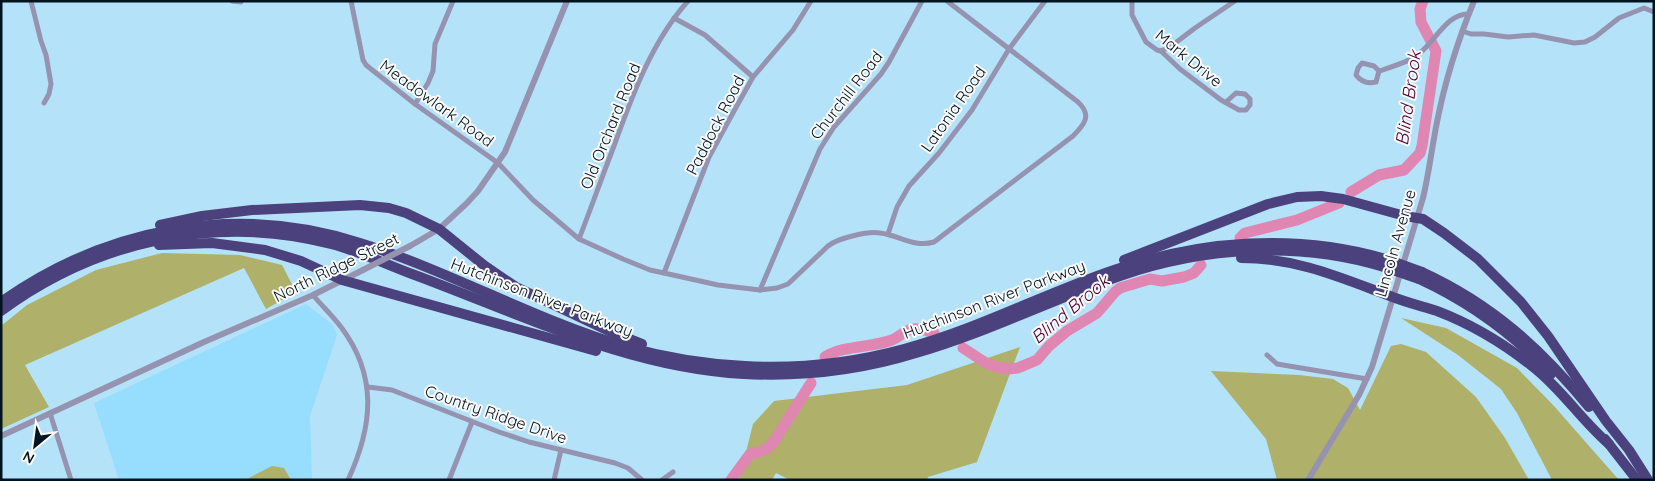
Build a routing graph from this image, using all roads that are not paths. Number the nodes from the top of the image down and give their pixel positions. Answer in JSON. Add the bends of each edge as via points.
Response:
{"nodes":[{"id":1,"x":31,"y":1,"type":"edge"},
{"id":2,"x":232,"y":1,"type":"edge"},
{"id":3,"x":351,"y":1,"type":"edge"},
{"id":4,"x":453,"y":1,"type":"edge"},
{"id":5,"x":567,"y":1,"type":"edge"},
{"id":6,"x":688,"y":1,"type":"edge"},
{"id":7,"x":811,"y":1,"type":"edge"},
{"id":8,"x":922,"y":1,"type":"edge"},
{"id":9,"x":947,"y":1,"type":"edge"},
{"id":10,"x":1045,"y":1,"type":"edge"},
{"id":11,"x":1132,"y":1,"type":"edge"},
{"id":12,"x":1235,"y":1,"type":"edge"},
{"id":13,"x":1474,"y":1,"type":"edge"},
{"id":14,"x":241,"y":2,"type":"edge"},
{"id":15,"x":1654,"y":12,"type":"edge"},
{"id":16,"x":1468,"y":14,"type":"junction"},
{"id":17,"x":674,"y":18,"type":"junction"},
{"id":18,"x":1462,"y":31,"type":"junction"},
{"id":19,"x":1009,"y":49,"type":"junction"},
{"id":20,"x":1161,"y":51,"type":"junction"},
{"id":21,"x":1379,"y":71,"type":"junction"},
{"id":22,"x":754,"y":78,"type":"junction"},
{"id":23,"x":1226,"y":102,"type":"junction"},
{"id":24,"x":44,"y":103,"type":"dead end"},
{"id":25,"x":415,"y":104,"type":"junction"},
{"id":26,"x":498,"y":163,"type":"junction"},
{"id":27,"x":1417,"y":218,"type":"junction"},
{"id":28,"x":439,"y":229,"type":"junction"},
{"id":29,"x":888,"y":234,"type":"junction"},
{"id":30,"x":579,"y":239,"type":"junction"},
{"id":31,"x":1385,"y":263,"type":"junction"},
{"id":32,"x":1160,"y":264,"type":"junction"},
{"id":33,"x":68,"y":266,"type":"junction"},
{"id":34,"x":664,"y":273,"type":"junction"},
{"id":35,"x":1420,"y":276,"type":"junction"},
{"id":36,"x":342,"y":280,"type":"junction"},
{"id":37,"x":760,"y":290,"type":"junction"},
{"id":38,"x":313,"y":295,"type":"junction"},
{"id":39,"x":1041,"y":298,"type":"junction"},
{"id":40,"x":1393,"y":298,"type":"junction"},
{"id":41,"x":1,"y":302,"type":"edge"},
{"id":42,"x":1,"y":311,"type":"edge"},
{"id":43,"x":1267,"y":355,"type":"dead end"},
{"id":44,"x":731,"y":365,"type":"junction"},
{"id":45,"x":689,"y":368,"type":"junction"},
{"id":46,"x":1367,"y":379,"type":"junction"},
{"id":47,"x":368,"y":387,"type":"junction"},
{"id":48,"x":50,"y":413,"type":"junction"},
{"id":49,"x":472,"y":422,"type":"junction"},
{"id":50,"x":1,"y":436,"type":"edge"},
{"id":51,"x":1608,"y":444,"type":"junction"},
{"id":52,"x":561,"y":450,"type":"junction"},
{"id":53,"x":673,"y":472,"type":"dead end"},
{"id":54,"x":71,"y":480,"type":"edge"},
{"id":55,"x":348,"y":480,"type":"edge"},
{"id":56,"x":449,"y":480,"type":"edge"},
{"id":57,"x":554,"y":480,"type":"edge"},
{"id":58,"x":642,"y":480,"type":"edge"},
{"id":59,"x":662,"y":480,"type":"edge"},
{"id":60,"x":1308,"y":480,"type":"edge"},
{"id":61,"x":1638,"y":480,"type":"edge"},
{"id":62,"x":1648,"y":480,"type":"edge"}],
"edges":[{"from":1,"to":24,"type":"street","via":[[51,84],[50,94]]},
{"from":2,"to":14,"type":"street"},
{"from":3,"to":25,"type":"street","name":"Meadowlark Road","via":[[363,60],[373,72]]},
{"from":4,"to":25,"type":"street","via":[[435,44],[433,71]]},
{"from":5,"to":26,"type":"street","name":"North Ridge Street","via":[[520,119]]},
{"from":6,"to":17,"type":"street","name":"Old Orchard Road"},
{"from":7,"to":22,"type":"street","name":"Paddock Road","via":[[793,30]]},
{"from":8,"to":37,"type":"street","name":"Churchill Road","via":[[885,68],[820,148]]},
{"from":9,"to":19,"type":"street"},
{"from":10,"to":19,"type":"street","name":"Latonia Road"},
{"from":11,"to":20,"type":"street","name":"Mark Drive","via":[[1132,15],[1146,42]]},
{"from":12,"to":20,"type":"street"},
{"from":13,"to":16,"type":"street","name":"Lincoln Avenue"},
{"from":15,"to":18,"type":"street","via":[[1644,8],[1619,18],[1585,42]]},
{"from":16,"to":18,"type":"street","name":"Lincoln Avenue"},
{"from":16,"to":21,"type":"street","via":[[1460,14],[1451,20],[1415,57]]},
{"from":17,"to":22,"type":"street","via":[[705,35]]},
{"from":17,"to":30,"type":"street","name":"Old Orchard Road","via":[[647,64],[628,108]]},
{"from":18,"to":27,"type":"street","name":"Lincoln Avenue","via":[[1448,75]]},
{"from":19,"to":29,"type":"street","name":"Latonia Road","via":[[972,110],[909,186],[897,207]]},
{"from":19,"to":29,"type":"street","via":[[1084,108],[1083,124],[1073,136],[934,242],[914,243]]},
{"from":20,"to":23,"type":"street","name":"Mark Drive"},
{"from":21,"to":21,"type":"street","via":[[1362,63],[1356,75],[1369,84],[1376,82]]},
{"from":22,"to":34,"type":"street","name":"Paddock Road","via":[[709,157]]},
{"from":23,"to":23,"type":"street","name":"Mark Drive","via":[[1236,93],[1245,94],[1250,99],[1250,106],[1239,110]]},
{"from":25,"to":26,"type":"street","name":"Meadowlark Road"},
{"from":26,"to":28,"type":"street","name":"North Ridge Street","via":[[467,203]]},
{"from":26,"to":30,"type":"street","name":"Meadowlark Road","via":[[533,200]]},
{"from":27,"to":39,"type":"highway","via":[[1343,199],[1297,197],[1268,204],[1079,278]]},
{"from":27,"to":40,"type":"street","name":"Lincoln Avenue"},
{"from":27,"to":62,"type":"highway","via":[[1430,222],[1461,246],[1518,298]]},
{"from":28,"to":33,"type":"highway","via":[[400,211],[373,206],[243,211],[144,229],[97,245]]},
{"from":28,"to":36,"type":"street","name":"North Ridge Street","bridge":true},
{"from":28,"to":44,"type":"highway","via":[[503,279],[529,294],[647,346]]},
{"from":29,"to":37,"type":"street","name":"Meadowlark Road","via":[[880,232],[834,241],[788,284]]},
{"from":30,"to":34,"type":"street","name":"Meadowlark Road","via":[[623,260]]},
{"from":31,"to":32,"type":"highway","name":"Hutchinson River Parkway","via":[[1310,252],[1268,250],[1202,256]]},
{"from":31,"to":35,"type":"highway","name":"Hutchinson River Parkway","bridge":true},
{"from":31,"to":39,"type":"highway","name":"Hutchinson River Parkway","via":[[1351,250],[1318,245],[1264,243],[1199,249],[1130,265]]},
{"from":32,"to":40,"type":"highway","via":[[1255,258],[1298,264]]},
{"from":32,"to":45,"type":"highway","name":"Hutchinson River Parkway","via":[[1093,286],[947,344],[885,362],[787,374],[744,374]]},
{"from":33,"to":36,"type":"highway","via":[[152,246],[212,243],[279,254]]},
{"from":33,"to":41,"type":"highway","name":"Hutchinson River Parkway","via":[[38,278]]},
{"from":33,"to":42,"type":"highway","name":"Hutchinson River Parkway"},
{"from":33,"to":44,"type":"highway","name":"Hutchinson River Parkway","via":[[117,242],[170,230],[234,224],[299,228],[373,247],[614,343],[672,357]]},
{"from":33,"to":45,"type":"highway","name":"Hutchinson River Parkway","via":[[130,246],[182,235],[242,232],[290,236],[353,251],[615,351]]},
{"from":34,"to":37,"type":"street","name":"Meadowlark Road"},
{"from":35,"to":51,"type":"highway","name":"Hutchinson River Parkway","via":[[1515,339],[1561,385]]},
{"from":35,"to":62,"type":"highway","name":"Hutchinson River Parkway","via":[[1453,287],[1524,337],[1570,384]]},
{"from":36,"to":38,"type":"street","name":"North Ridge Street"},
{"from":36,"to":45,"type":"highway","via":[[634,361]]},
{"from":38,"to":47,"type":"street","via":[[349,339],[365,371]]},
{"from":38,"to":48,"type":"street","name":"North Ridge Street"},
{"from":39,"to":44,"type":"highway","name":"Hutchinson River Parkway","via":[[943,337],[880,355],[806,366]]},
{"from":40,"to":46,"type":"street","name":"Lincoln Avenue"},
{"from":40,"to":51,"type":"highway","via":[[1453,318],[1507,347],[1547,379]]},
{"from":43,"to":46,"type":"street","via":[[1277,364]]},
{"from":46,"to":60,"type":"street","name":"Lincoln Avenue"},
{"from":47,"to":49,"type":"street","name":"Country Ridge Drive","via":[[392,390]]},
{"from":47,"to":55,"type":"street","via":[[369,403],[363,438]]},
{"from":48,"to":50,"type":"street","name":"North Ridge Street"},
{"from":48,"to":54,"type":"street"},
{"from":49,"to":52,"type":"street","name":"Country Ridge Drive"},
{"from":49,"to":56,"type":"street"},
{"from":51,"to":61,"type":"highway","name":"Hutchinson River Parkway"},
{"from":52,"to":57,"type":"street"},
{"from":52,"to":58,"type":"street","name":"Country Ridge Drive","via":[[615,463],[628,468]]},
{"from":53,"to":59,"type":"street"}]}
